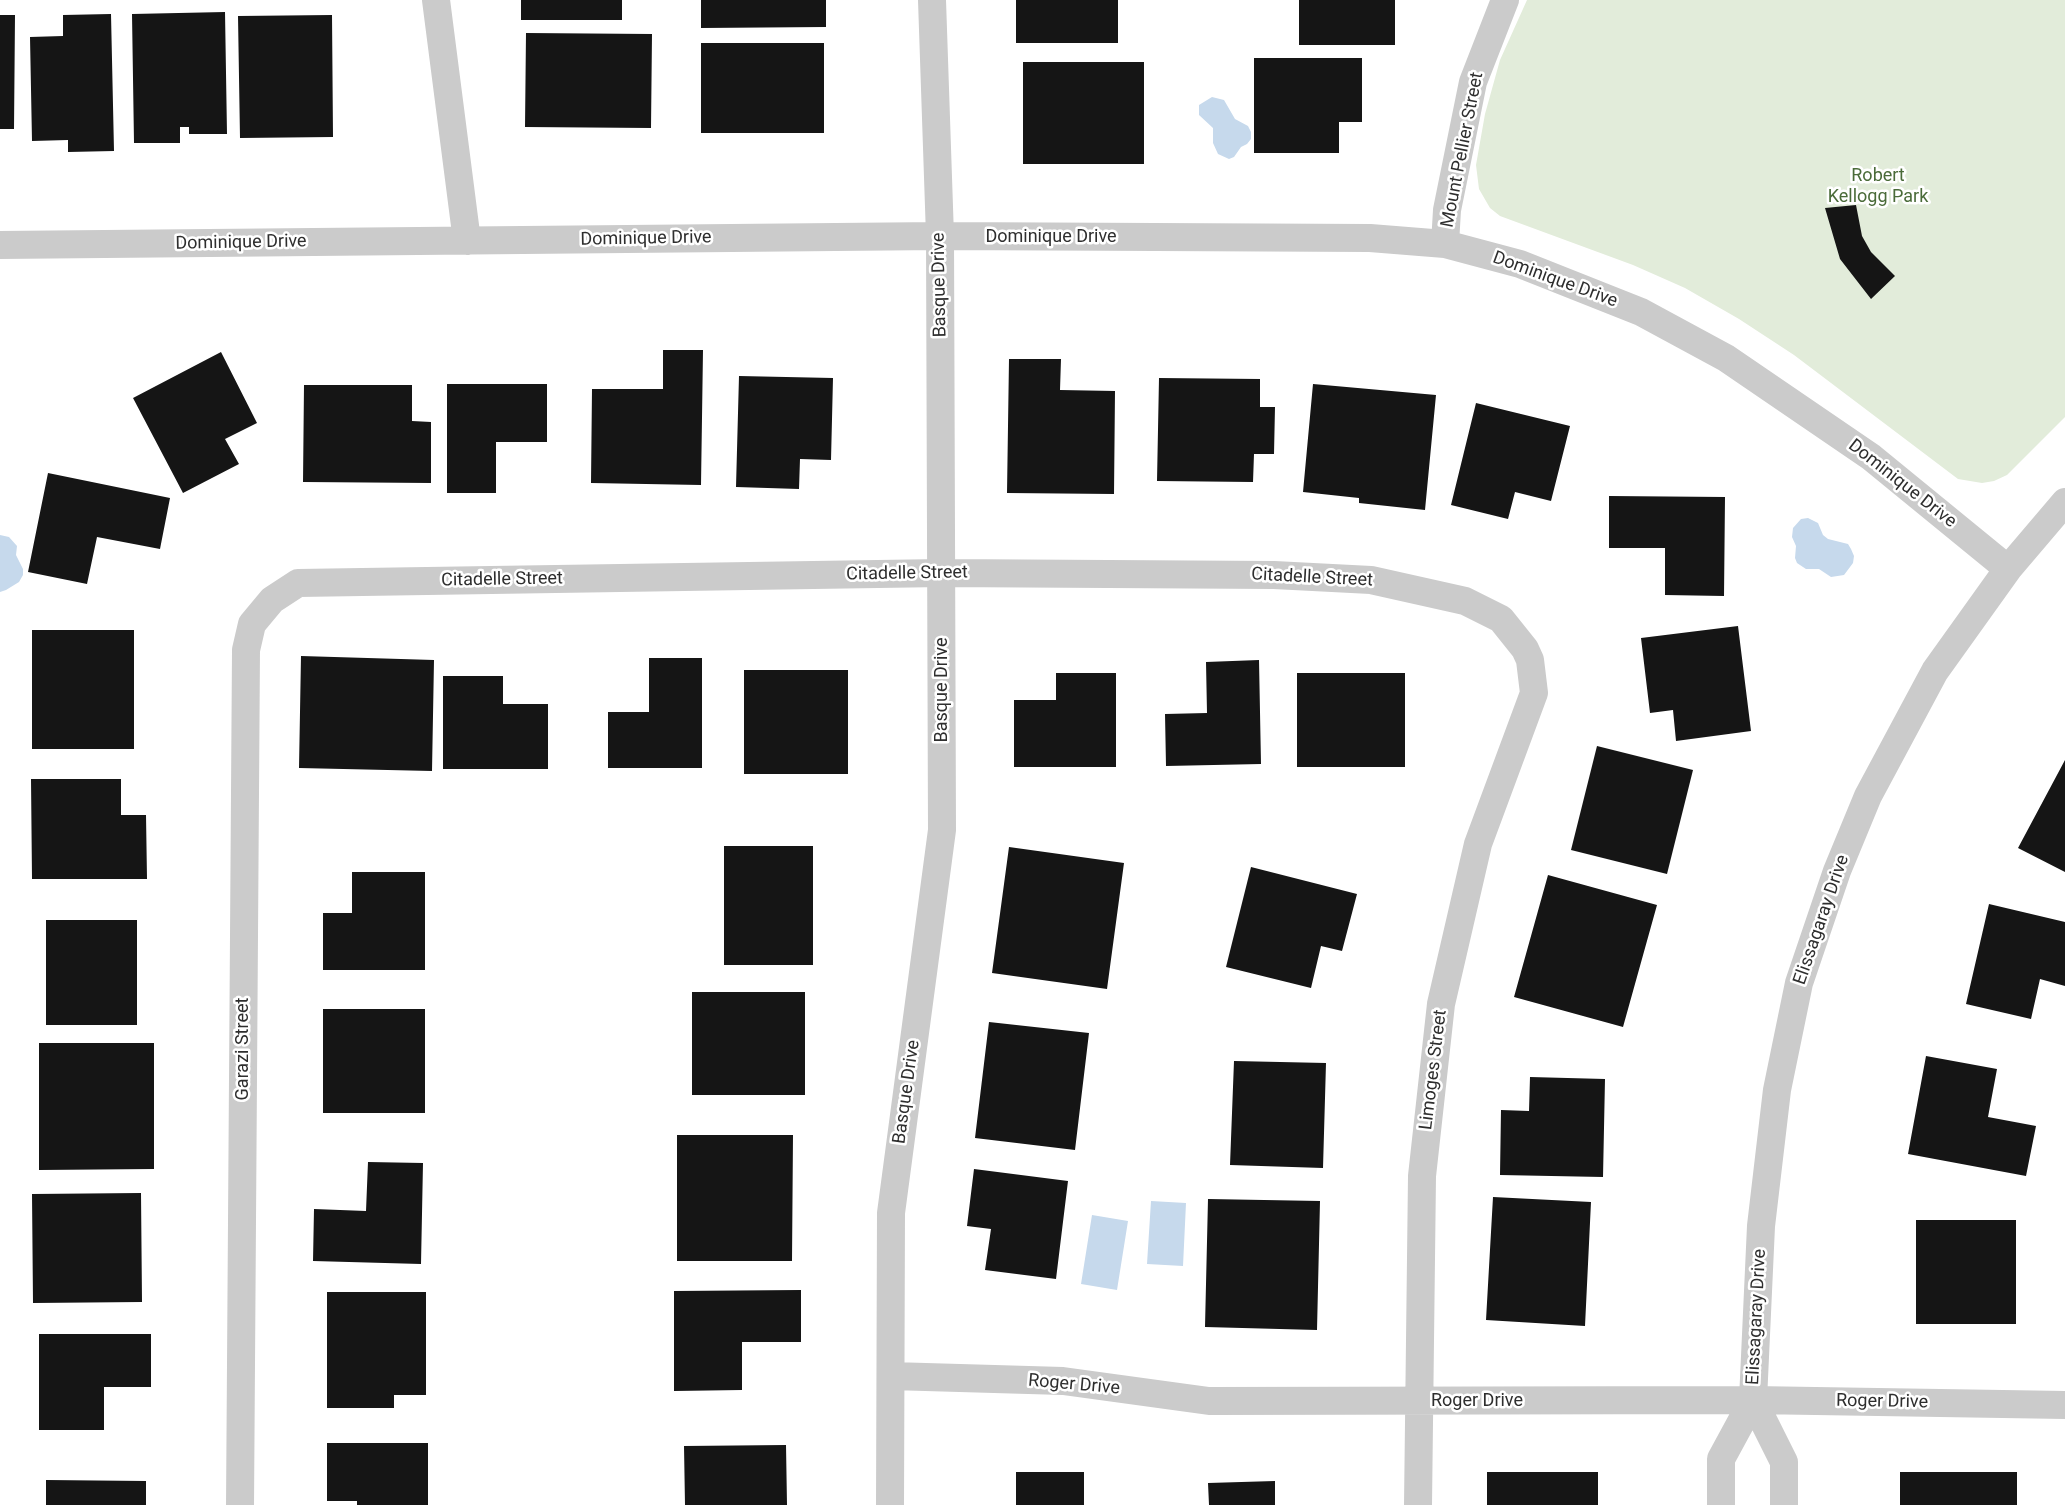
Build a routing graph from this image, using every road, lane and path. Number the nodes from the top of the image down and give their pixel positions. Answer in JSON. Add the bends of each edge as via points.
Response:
{"nodes":[{"id":1,"x":436,"y":0,"type":"edge"},
{"id":2,"x":932,"y":0,"type":"edge"},
{"id":3,"x":1505,"y":0,"type":"edge"},
{"id":4,"x":940,"y":236,"type":"junction"},
{"id":5,"x":467,"y":241,"type":"junction"},
{"id":6,"x":1445,"y":244,"type":"junction"},
{"id":7,"x":0,"y":245,"type":"edge"},
{"id":8,"x":2065,"y":502,"type":"edge"},
{"id":9,"x":2008,"y":569,"type":"junction"},
{"id":10,"x":942,"y":572,"type":"junction"},
{"id":11,"x":272,"y":600,"type":"joint"},
{"id":12,"x":1525,"y":650,"type":"joint"},
{"id":13,"x":891,"y":1376,"type":"junction"},
{"id":14,"x":1753,"y":1400,"type":"junction"},
{"id":15,"x":1418,"y":1401,"type":"junction"},
{"id":16,"x":2065,"y":1405,"type":"edge"},
{"id":17,"x":240,"y":1505,"type":"edge"},
{"id":18,"x":890,"y":1505,"type":"edge"},
{"id":19,"x":1418,"y":1505,"type":"edge"},
{"id":20,"x":1721,"y":1505,"type":"edge"},
{"id":21,"x":1784,"y":1505,"type":"edge"}],
"edges":[{"from":1,"to":5,"type":"street"},
{"from":2,"to":4,"type":"street","name":"Basque Drive"},
{"from":3,"to":6,"type":"street","name":"Mount Pellier Street","via":[[1473,82],[1447,210]]},
{"from":4,"to":5,"type":"street","name":"Dominique Drive"},
{"from":4,"to":6,"type":"street","name":"Dominique Drive","via":[[1370,238]]},
{"from":4,"to":10,"type":"street","name":"Basque Drive"},
{"from":5,"to":7,"type":"street","name":"Dominique Drive"},
{"from":6,"to":9,"type":"street","name":"Dominique Drive","via":[[1520,264],[1641,312],[1726,358],[1871,457]]},
{"from":8,"to":9,"type":"street","name":"Elissagaray Drive"},
{"from":9,"to":14,"type":"street","name":"Elissagaray Drive","via":[[1935,671],[1868,796],[1837,870],[1799,983],[1777,1090],[1761,1226]]},
{"from":10,"to":11,"type":"street","name":"Citadelle Street","via":[[298,583]]},
{"from":10,"to":12,"type":"street","name":"Citadelle Street","via":[[1274,575],[1371,580],[1465,601],[1501,619]]},
{"from":10,"to":13,"type":"street","name":"Basque Drive","via":[[942,830],[891,1213]]},
{"from":11,"to":17,"type":"street","name":"Garazi Street","via":[[252,624],[246,650]]},
{"from":12,"to":15,"type":"street","name":"Limoges Street","via":[[1530,660],[1534,693],[1478,844],[1441,1004],[1422,1176]]},
{"from":13,"to":15,"type":"street","name":"Roger Drive","via":[[1063,1381],[1209,1401]]},
{"from":13,"to":18,"type":"street","name":"Basque Drive"},
{"from":14,"to":15,"type":"street","name":"Roger Drive"},
{"from":14,"to":16,"type":"street","name":"Roger Drive"},
{"from":14,"to":20,"type":"street","name":"Elissagaray Drive","via":[[1721,1459]]},
{"from":14,"to":21,"type":"street","name":"Elissagaray Drive","via":[[1784,1462]]},
{"from":15,"to":19,"type":"street","name":"Limoges Street"}]}
